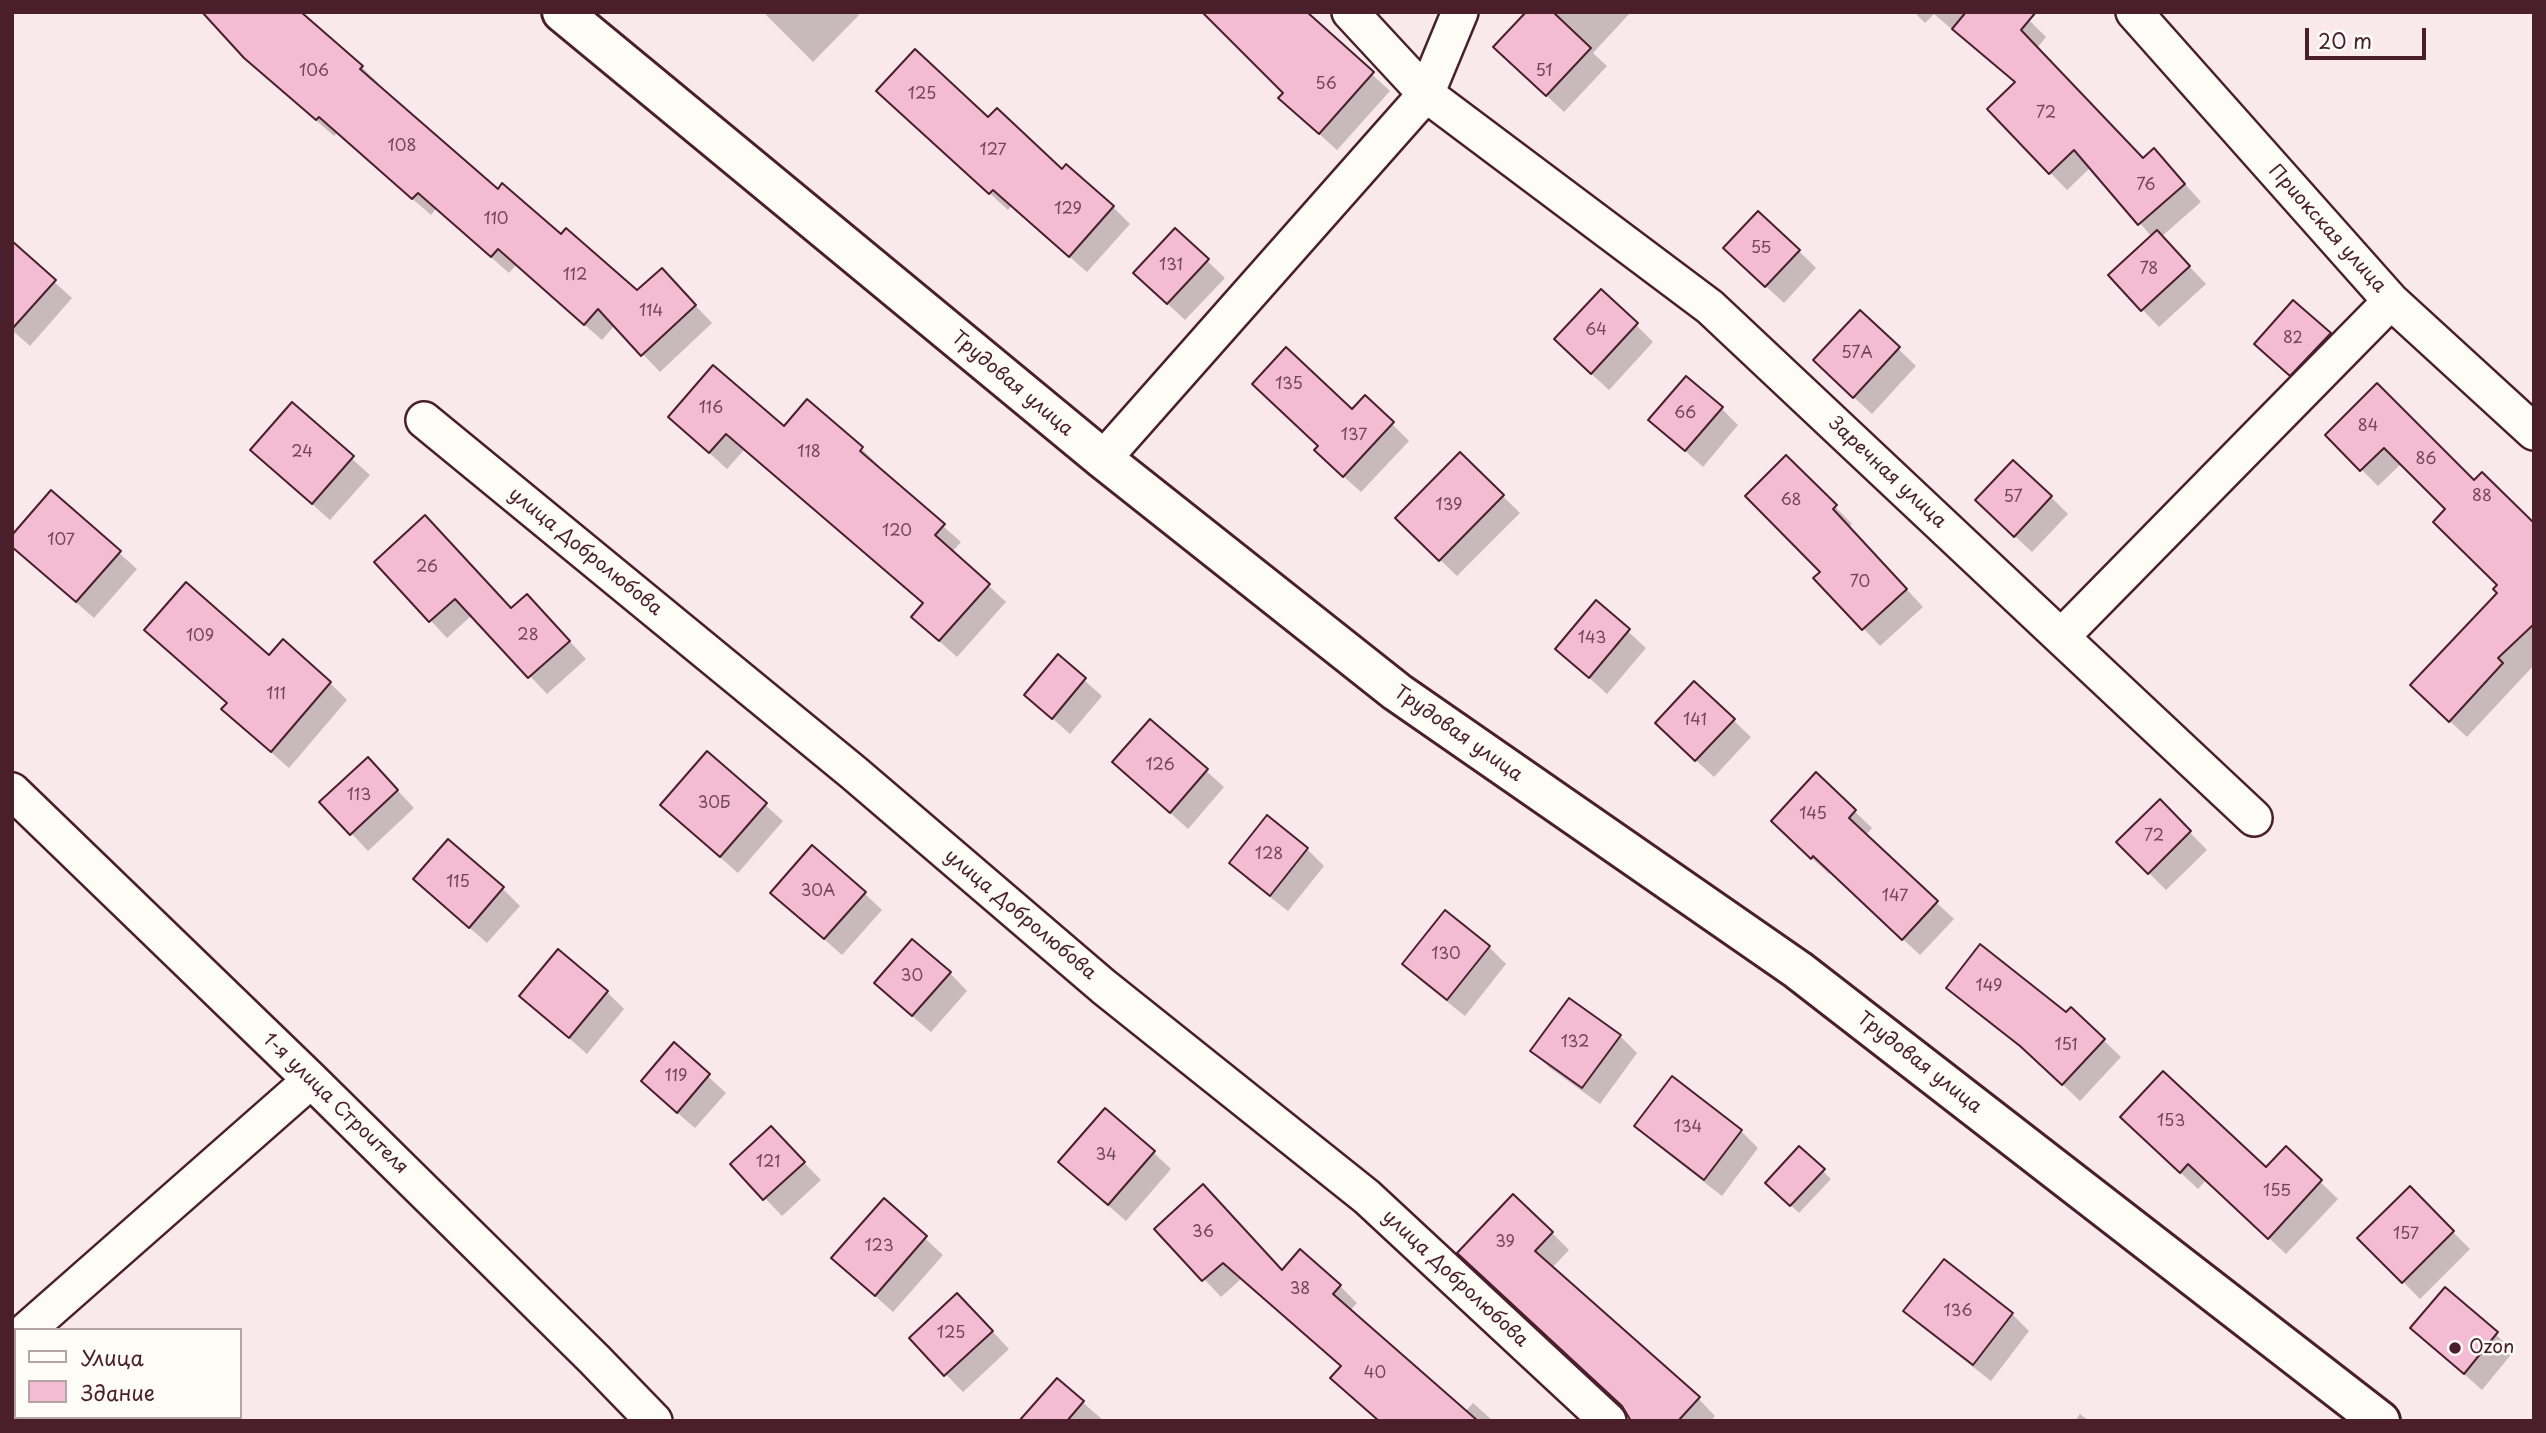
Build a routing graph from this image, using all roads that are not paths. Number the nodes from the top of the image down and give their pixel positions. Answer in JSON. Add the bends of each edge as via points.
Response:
{"nodes":[{"id":1,"x":562,"y":12,"type":"edge"},
{"id":2,"x":1350,"y":12,"type":"edge"},
{"id":3,"x":1460,"y":12,"type":"edge"},
{"id":4,"x":2134,"y":12,"type":"edge"},
{"id":5,"x":1426,"y":94,"type":"junction"},
{"id":6,"x":2391,"y":301,"type":"junction"},
{"id":7,"x":424,"y":419,"type":"dead end"},
{"id":8,"x":2534,"y":432,"type":"edge"},
{"id":9,"x":1103,"y":459,"type":"junction"},
{"id":10,"x":2061,"y":637,"type":"junction"},
{"id":11,"x":12,"y":791,"type":"edge"},
{"id":12,"x":2254,"y":818,"type":"dead end"},
{"id":13,"x":311,"y":1080,"type":"junction"},
{"id":14,"x":29,"y":1328,"type":"edge"},
{"id":15,"x":654,"y":1421,"type":"edge"},
{"id":16,"x":1608,"y":1421,"type":"edge"},
{"id":17,"x":2380,"y":1421,"type":"edge"}],
"edges":[{"from":1,"to":9,"type":"street","name":"Трудовая улица"},
{"from":2,"to":5,"type":"street","name":"Заречная улица"},
{"from":3,"to":5,"type":"street"},
{"from":4,"to":6,"type":"street","name":"Приокская улица"},
{"from":5,"to":9,"type":"street"},
{"from":5,"to":10,"type":"street","name":"Заречная улица","via":[[1710,307]]},
{"from":6,"to":8,"type":"street","name":"Приокская улица"},
{"from":6,"to":10,"type":"street"},
{"from":7,"to":16,"type":"street","name":"улица Добролюбова","via":[[854,773],[1104,987],[1367,1197]]},
{"from":9,"to":17,"type":"street","name":"Трудовая улица","via":[[1397,692],[1798,970]]},
{"from":10,"to":12,"type":"street","name":"Заречная улица"},
{"from":11,"to":13,"type":"street","name":"1-я улица Строителя"},
{"from":13,"to":14,"type":"street"},
{"from":13,"to":15,"type":"street","name":"1-я улица Строителя"}]}
